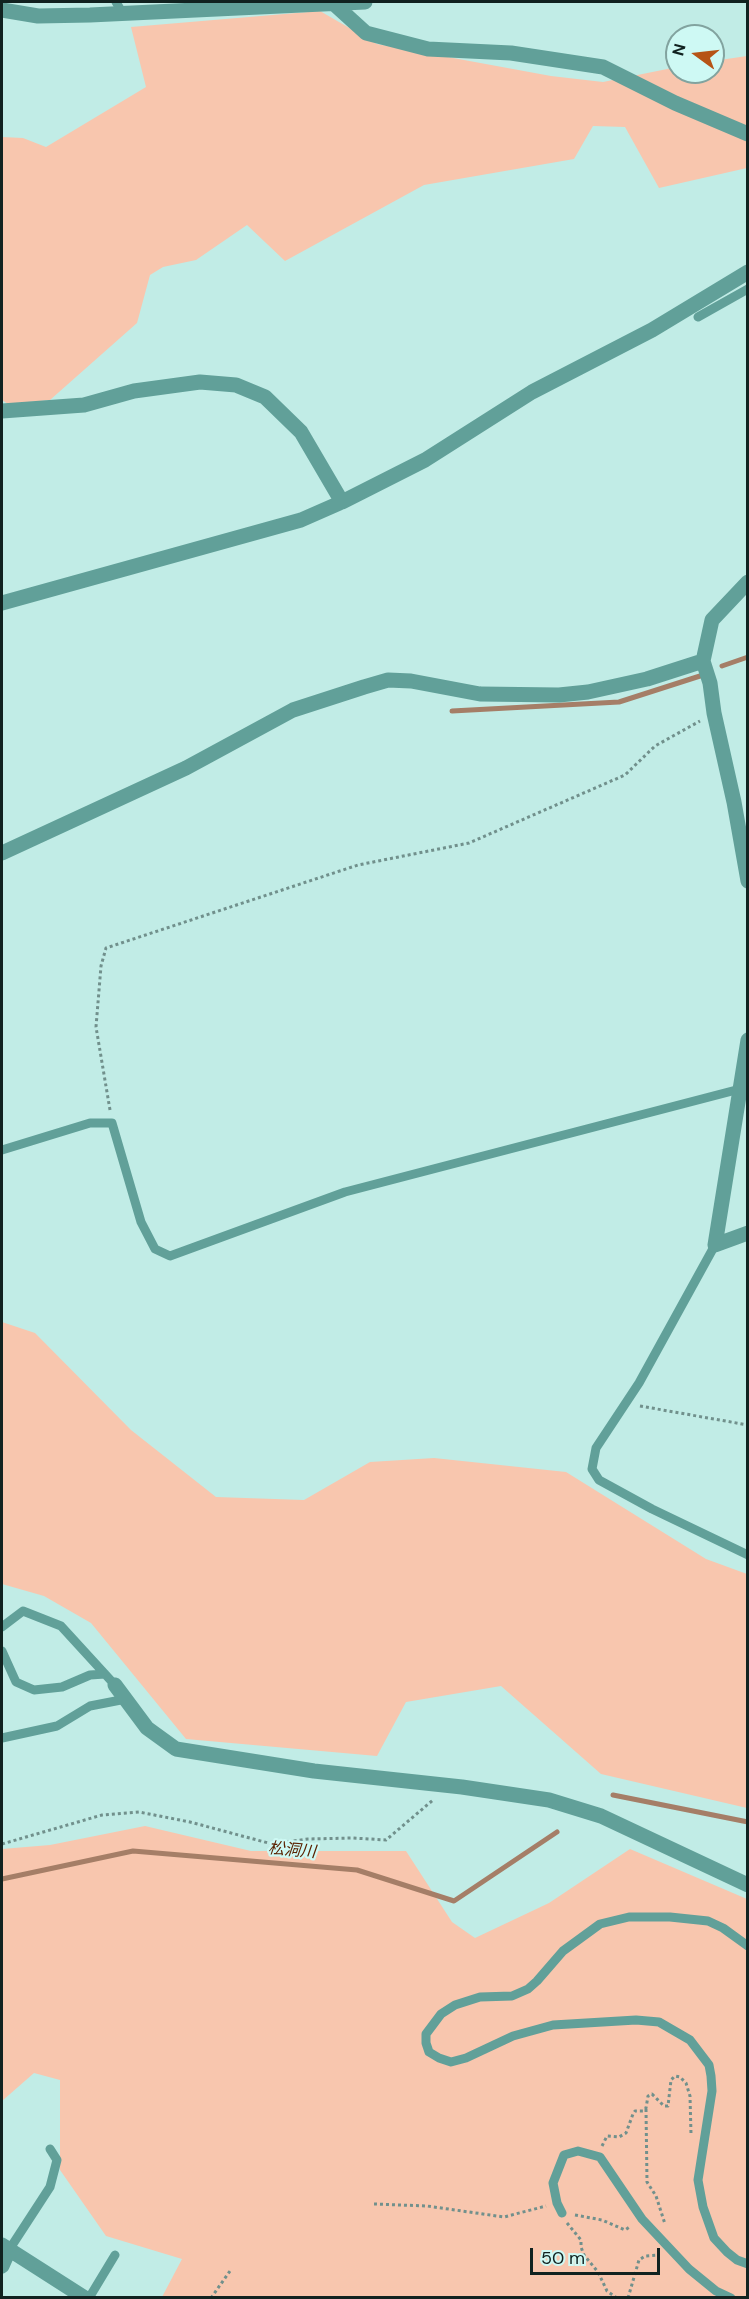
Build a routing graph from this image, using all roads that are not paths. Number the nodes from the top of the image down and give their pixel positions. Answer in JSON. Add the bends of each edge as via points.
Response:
{"nodes":[{"id":1,"x":365,"y":2,"type":"edge"},
{"id":2,"x":331,"y":3,"type":"edge"},
{"id":3,"x":196,"y":6,"type":"edge"},
{"id":4,"x":119,"y":8,"type":"edge"},
{"id":5,"x":2,"y":10,"type":"edge"},
{"id":6,"x":747,"y":134,"type":"edge"},
{"id":7,"x":747,"y":272,"type":"edge"},
{"id":8,"x":747,"y":289,"type":"edge"},
{"id":9,"x":698,"y":317,"type":"dead end"},
{"id":10,"x":2,"y":411,"type":"edge"},
{"id":11,"x":342,"y":502,"type":"junction"},
{"id":12,"x":747,"y":582,"type":"edge"},
{"id":13,"x":2,"y":603,"type":"edge"},
{"id":14,"x":703,"y":661,"type":"junction"},
{"id":15,"x":2,"y":853,"type":"edge"},
{"id":16,"x":747,"y":881,"type":"edge"},
{"id":17,"x":747,"y":1040,"type":"edge"},
{"id":18,"x":740,"y":1089,"type":"junction"},
{"id":19,"x":2,"y":1150,"type":"edge"},
{"id":20,"x":747,"y":1233,"type":"edge"},
{"id":21,"x":714,"y":1245,"type":"junction"},
{"id":22,"x":747,"y":1555,"type":"edge"},
{"id":23,"x":2,"y":1627,"type":"edge"},
{"id":24,"x":2,"y":1651,"type":"edge"},
{"id":25,"x":110,"y":1679,"type":"junction"},
{"id":26,"x":126,"y":1699,"type":"junction"},
{"id":27,"x":2,"y":1738,"type":"edge"},
{"id":28,"x":747,"y":1885,"type":"edge"},
{"id":29,"x":747,"y":1946,"type":"edge"},
{"id":30,"x":50,"y":2149,"type":"dead end"},
{"id":31,"x":562,"y":2213,"type":"road end"},
{"id":32,"x":5,"y":2248,"type":"edge"},
{"id":33,"x":115,"y":2254,"type":"dead end"},
{"id":34,"x":747,"y":2264,"type":"edge"},
{"id":35,"x":2,"y":2266,"type":"edge"},
{"id":36,"x":87,"y":2298,"type":"edge"},
{"id":37,"x":731,"y":2298,"type":"edge"}],
"edges":[{"from":1,"to":2,"type":"street"},
{"from":2,"to":3,"type":"street"},
{"from":2,"to":6,"type":"street","via":[[366,33],[428,49],[512,53],[603,67]]},
{"from":3,"to":4,"type":"street"},
{"from":4,"to":5,"type":"street","via":[[38,16]]},
{"from":7,"to":11,"type":"street","via":[[652,330],[532,392],[425,460]]},
{"from":8,"to":9,"type":"lane"},
{"from":10,"to":11,"type":"street","via":[[84,405],[134,391],[200,382],[236,385],[265,397],[301,432]]},
{"from":11,"to":13,"type":"street","via":[[301,520]]},
{"from":12,"to":14,"type":"street","via":[[712,620]]},
{"from":14,"to":15,"type":"street","via":[[647,679],[559,695],[480,693],[411,681],[364,687],[293,710],[186,768]]},
{"from":14,"to":16,"type":"street"},
{"from":17,"to":18,"type":"street"},
{"from":18,"to":19,"type":"lane","via":[[345,1192],[170,1256],[155,1249],[141,1222],[112,1123],[90,1123]]},
{"from":18,"to":21,"type":"street"},
{"from":20,"to":21,"type":"street"},
{"from":21,"to":22,"type":"lane","via":[[639,1383],[596,1448],[592,1469],[599,1480]]},
{"from":23,"to":25,"type":"lane","via":[[23,1611],[61,1626]]},
{"from":24,"to":25,"type":"lane","via":[[16,1682],[34,1690],[62,1687],[90,1676]]},
{"from":25,"to":26,"type":"street"},
{"from":26,"to":27,"type":"lane","via":[[90,1706],[57,1726]]},
{"from":26,"to":28,"type":"street","via":[[147,1728],[176,1749],[314,1771],[549,1800],[601,1816]]},
{"from":29,"to":34,"type":"lane","via":[[708,1921],[629,1917],[600,1924],[563,1951],[528,1989],[512,1996],[480,1997],[455,2005],[441,2014],[426,2034],[429,2052],[452,2062],[513,2036],[553,2025],[659,2022],[690,2040],[709,2064],[711,2076],[710,2110],[698,2180],[703,2206],[714,2238]]},
{"from":30,"to":32,"type":"lane","via":[[57,2160],[50,2187]]},
{"from":31,"to":37,"type":"lane","via":[[554,2183],[564,2155],[578,2151],[600,2157],[642,2218],[688,2269]]},
{"from":32,"to":35,"type":"street"},
{"from":32,"to":36,"type":"street"},
{"from":33,"to":36,"type":"lane"}]}
